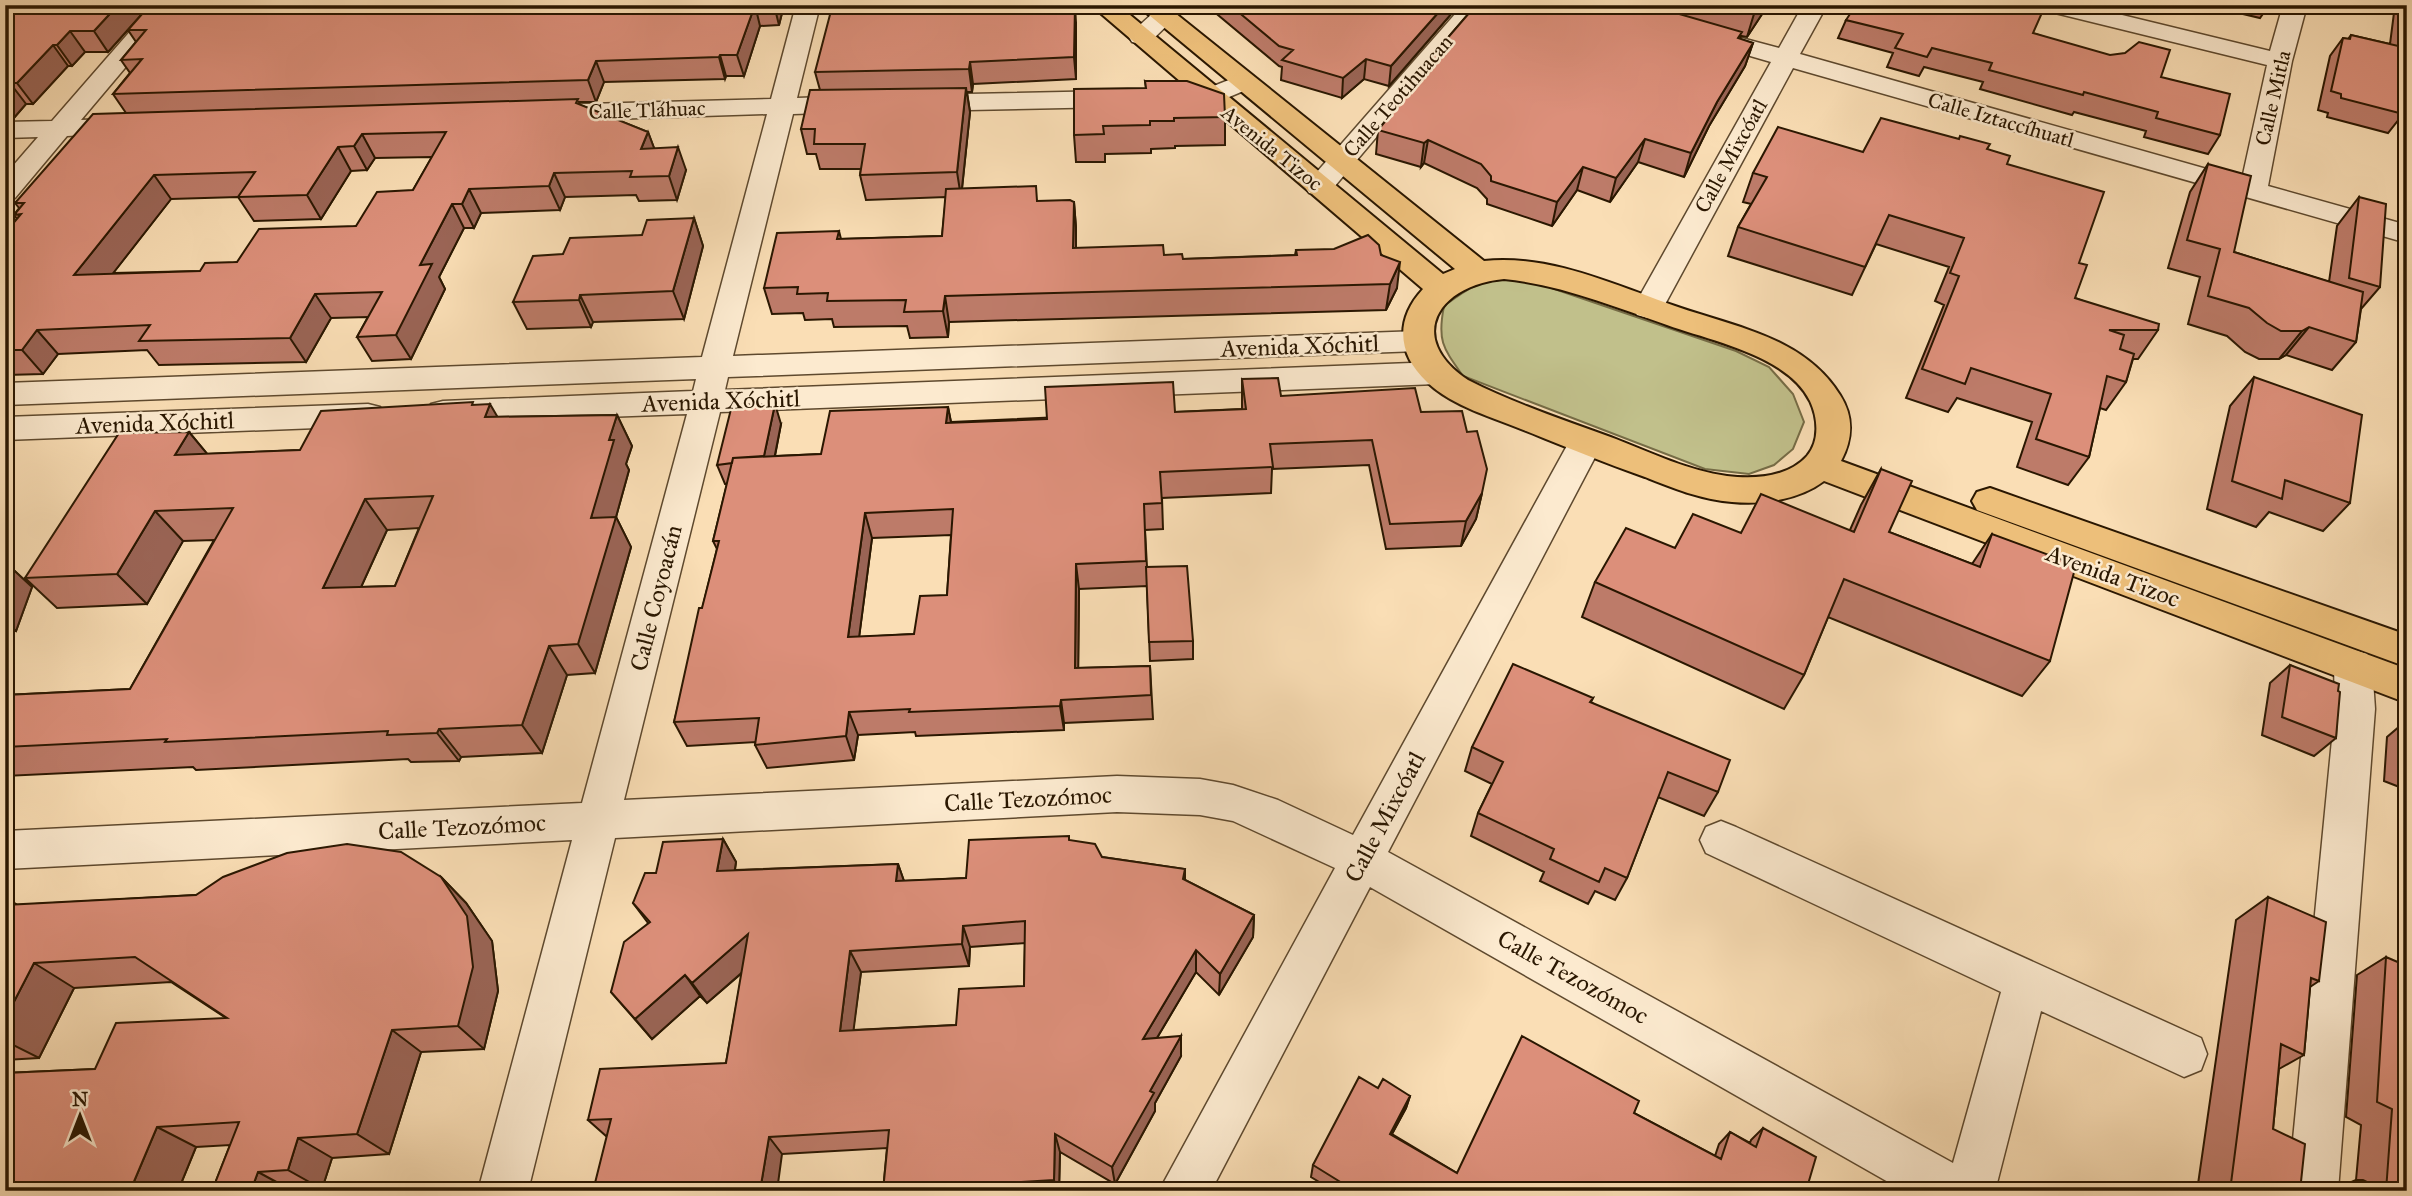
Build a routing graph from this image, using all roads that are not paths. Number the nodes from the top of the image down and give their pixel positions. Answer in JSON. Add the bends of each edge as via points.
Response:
{"nodes":[{"id":1,"x":166,"y":5,"type":"edge"},
{"id":2,"x":808,"y":5,"type":"edge"},
{"id":3,"x":1103,"y":5,"type":"edge"},
{"id":4,"x":1476,"y":5,"type":"edge"},
{"id":5,"x":1815,"y":5,"type":"edge"},
{"id":6,"x":2051,"y":5,"type":"edge"},
{"id":7,"x":2295,"y":5,"type":"edge"},
{"id":8,"x":1163,"y":9,"type":"edge"},
{"id":9,"x":1684,"y":30,"type":"edge"},
{"id":10,"x":1141,"y":37,"type":"junction"},
{"id":11,"x":1785,"y":58,"type":"junction"},
{"id":12,"x":2280,"y":61,"type":"junction"},
{"id":13,"x":1244,"y":82,"type":"junction"},
{"id":14,"x":1210,"y":97,"type":"junction"},
{"id":15,"x":782,"y":106,"type":"junction"},
{"id":16,"x":518,"y":114,"type":"edge"},
{"id":17,"x":158,"y":125,"type":"edge"},
{"id":18,"x":60,"y":128,"type":"junction"},
{"id":19,"x":5,"y":130,"type":"edge"},
{"id":20,"x":1341,"y":161,"type":"junction"},
{"id":21,"x":1320,"y":187,"type":"junction"},
{"id":22,"x":2253,"y":191,"type":"junction"},
{"id":23,"x":5,"y":192,"type":"edge"},
{"id":24,"x":2407,"y":234,"type":"edge"},
{"id":25,"x":1478,"y":272,"type":"junction"},
{"id":26,"x":1442,"y":289,"type":"junction"},
{"id":27,"x":1648,"y":308,"type":"junction"},
{"id":28,"x":1419,"y":341,"type":"junction"},
{"id":29,"x":1437,"y":373,"type":"junction"},
{"id":30,"x":710,"y":384,"type":"junction"},
{"id":31,"x":5,"y":394,"type":"edge"},
{"id":32,"x":5,"y":429,"type":"edge"},
{"id":33,"x":1586,"y":442,"type":"junction"},
{"id":34,"x":1826,"y":455,"type":"junction"},
{"id":35,"x":2407,"y":650,"type":"edge"},
{"id":36,"x":2353,"y":665,"type":"junction"},
{"id":37,"x":2407,"y":686,"type":"edge"},
{"id":38,"x":598,"y":821,"type":"junction"},
{"id":39,"x":1721,"y":840,"type":"dead end"},
{"id":40,"x":5,"y":850,"type":"edge"},
{"id":41,"x":1362,"y":860,"type":"junction"},
{"id":42,"x":2026,"y":983,"type":"junction"},
{"id":43,"x":2184,"y":1054,"type":"dead end"},
{"id":44,"x":503,"y":1191,"type":"edge"},
{"id":45,"x":1184,"y":1191,"type":"edge"},
{"id":46,"x":1953,"y":1191,"type":"edge"},
{"id":47,"x":1970,"y":1191,"type":"edge"},
{"id":48,"x":2313,"y":1191,"type":"edge"}],
"edges":[{"from":1,"to":18,"type":"street"},
{"from":2,"to":15,"type":"street","name":"Calle Coyoacán"},
{"from":3,"to":10,"type":"main road","name":"Avenida Tizoc"},
{"from":4,"to":20,"type":"street","name":"Calle Teotihuacan"},
{"from":5,"to":11,"type":"street","name":"Calle Mixcóatl"},
{"from":6,"to":12,"type":"street"},
{"from":7,"to":12,"type":"street","name":"Calle Mitla"},
{"from":8,"to":10,"type":"street"},
{"from":8,"to":13,"type":"main road","name":"Avenida Tizoc"},
{"from":9,"to":11,"type":"street","name":"Calle Iztaccíhuatl"},
{"from":10,"to":14,"type":"main road","name":"Avenida Tizoc"},
{"from":11,"to":22,"type":"street","name":"Calle Iztaccíhuatl"},
{"from":11,"to":27,"type":"street","name":"Calle Mixcóatl"},
{"from":12,"to":22,"type":"street","name":"Calle Mitla"},
{"from":13,"to":14,"type":"street","name":"Calle Tláhuac"},
{"from":13,"to":20,"type":"main road","name":"Avenida Tizoc"},
{"from":14,"to":15,"type":"street","name":"Calle Tláhuac"},
{"from":14,"to":21,"type":"main road","name":"Avenida Tizoc"},
{"from":15,"to":16,"type":"street","name":"Calle Tláhuac"},
{"from":15,"to":30,"type":"street","name":"Calle Coyoacán"},
{"from":17,"to":18,"type":"street"},
{"from":18,"to":19,"type":"street"},
{"from":18,"to":23,"type":"street"},
{"from":20,"to":21,"type":"street","name":"Calle Teotihuacan"},
{"from":20,"to":25,"type":"main road","name":"Avenida Tizoc"},
{"from":21,"to":26,"type":"main road","name":"Avenida Tizoc"},
{"from":22,"to":24,"type":"street","name":"Calle Iztaccíhuatl"},
{"from":25,"to":26,"type":"main road"},
{"from":25,"to":27,"type":"main road","via":[[1536,271]]},
{"from":26,"to":28,"type":"main road","via":[[1427,302],[1416,323]]},
{"from":27,"to":34,"type":"main road","via":[[1745,340],[1785,358],[1812,380],[1831,407],[1835,433]]},
{"from":28,"to":29,"type":"main road"},
{"from":28,"to":30,"type":"street","name":"Avenida Xóchitl"},
{"from":29,"to":30,"type":"street","name":"Avenida Xóchitl"},
{"from":29,"to":33,"type":"main road","via":[[1461,390]]},
{"from":30,"to":31,"type":"street","name":"Avenida Xóchitl"},
{"from":30,"to":32,"type":"street","name":"Avenida Xóchitl","via":[[411,413]]},
{"from":30,"to":38,"type":"street","name":"Calle Coyoacán"},
{"from":33,"to":34,"type":"main road","via":[[1727,489],[1764,490],[1801,480]]},
{"from":33,"to":41,"type":"street","name":"Calle Mixcóatl"},
{"from":34,"to":35,"type":"main road","name":"Avenida Tizoc"},
{"from":34,"to":36,"type":"main road","name":"Avenida Tizoc"},
{"from":36,"to":37,"type":"main road","name":"Avenida Tizoc"},
{"from":36,"to":48,"type":"street","via":[[2355,709]]},
{"from":38,"to":40,"type":"street","name":"Calle Tezozómoc"},
{"from":38,"to":41,"type":"street","name":"Calle Tezozómoc","via":[[1160,793],[1200,797],[1263,813]]},
{"from":38,"to":44,"type":"street","name":"Calle Coyoacán"},
{"from":39,"to":42,"type":"street"},
{"from":41,"to":45,"type":"street","name":"Calle Mixcóatl"},
{"from":41,"to":46,"type":"street","name":"Calle Tezozómoc"},
{"from":42,"to":43,"type":"street"},
{"from":42,"to":47,"type":"street"}]}
